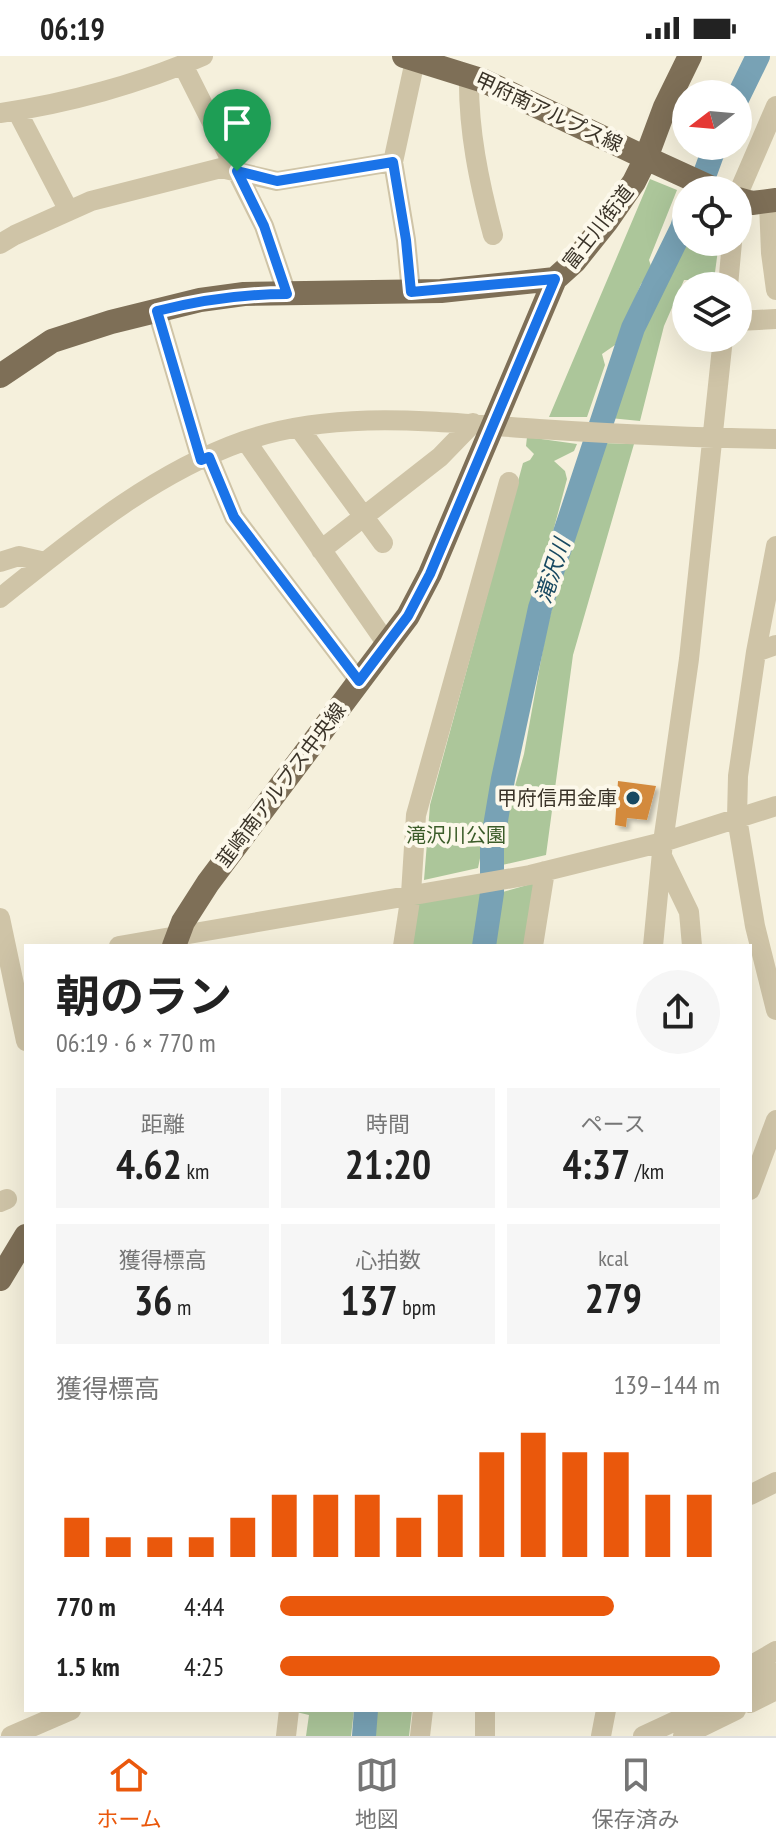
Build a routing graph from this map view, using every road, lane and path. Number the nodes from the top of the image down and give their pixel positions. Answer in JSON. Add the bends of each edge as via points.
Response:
{"nodes":[{"id":1,"x":203,"y":56,"type":"edge"},
{"id":2,"x":690,"y":56,"type":"edge"},
{"id":3,"x":412,"y":57,"type":"edge"},
{"id":4,"x":183,"y":65,"type":"junction"},
{"id":5,"x":469,"y":75,"type":"junction"},
{"id":6,"x":776,"y":106,"type":"edge"},
{"id":7,"x":8,"y":112,"type":"edge"},
{"id":8,"x":653,"y":161,"type":"junction"},
{"id":9,"x":393,"y":162,"type":"junction"},
{"id":10,"x":237,"y":171,"type":"junction"},
{"id":11,"x":686,"y":176,"type":"edge"},
{"id":12,"x":746,"y":176,"type":"edge"},
{"id":13,"x":772,"y":201,"type":"edge"},
{"id":14,"x":752,"y":203,"type":"edge"},
{"id":15,"x":69,"y":211,"type":"junction"},
{"id":16,"x":493,"y":235,"type":"dead end"},
{"id":17,"x":0,"y":244,"type":"edge"},
{"id":18,"x":555,"y":279,"type":"junction"},
{"id":19,"x":776,"y":290,"type":"edge"},
{"id":20,"x":411,"y":292,"type":"junction"},
{"id":21,"x":287,"y":294,"type":"junction"},
{"id":22,"x":157,"y":311,"type":"junction"},
{"id":23,"x":776,"y":319,"type":"edge"},
{"id":24,"x":752,"y":320,"type":"edge"},
{"id":25,"x":721,"y":352,"type":"edge"},
{"id":26,"x":0,"y":376,"type":"edge"},
{"id":27,"x":484,"y":424,"type":"junction"},
{"id":28,"x":299,"y":428,"type":"junction"},
{"id":29,"x":712,"y":438,"type":"junction"},
{"id":30,"x":776,"y":439,"type":"edge"},
{"id":31,"x":246,"y":441,"type":"junction"},
{"id":32,"x":205,"y":458,"type":"junction"},
{"id":33,"x":509,"y":482,"type":"dead end"},
{"id":34,"x":364,"y":516,"type":"junction"},
{"id":35,"x":383,"y":543,"type":"dead end"},
{"id":36,"x":776,"y":546,"type":"edge"},
{"id":37,"x":321,"y":550,"type":"junction"},
{"id":38,"x":0,"y":562,"type":"edge"},
{"id":39,"x":45,"y":562,"type":"junction"},
{"id":40,"x":0,"y":598,"type":"edge"},
{"id":41,"x":387,"y":644,"type":"junction"},
{"id":42,"x":766,"y":648,"type":"edge"},
{"id":43,"x":359,"y":681,"type":"junction"},
{"id":44,"x":776,"y":806,"type":"edge"},
{"id":45,"x":737,"y":818,"type":"junction"},
{"id":46,"x":663,"y":849,"type":"junction"},
{"id":47,"x":538,"y":873,"type":"junction"},
{"id":48,"x":411,"y":894,"type":"junction"},
{"id":49,"x":0,"y":918,"type":"edge"},
{"id":50,"x":185,"y":941,"type":"edge"},
{"id":51,"x":145,"y":944,"type":"edge"},
{"id":52,"x":403,"y":944,"type":"edge"},
{"id":53,"x":533,"y":944,"type":"edge"},
{"id":54,"x":653,"y":944,"type":"edge"},
{"id":55,"x":692,"y":944,"type":"edge"},
{"id":56,"x":12,"y":963,"type":"edge"},
{"id":57,"x":776,"y":1010,"type":"edge"},
{"id":58,"x":24,"y":1030,"type":"edge"},
{"id":59,"x":776,"y":1120,"type":"edge"},
{"id":60,"x":752,"y":1179,"type":"edge"},
{"id":61,"x":24,"y":1239,"type":"edge"},
{"id":62,"x":0,"y":1279,"type":"edge"},
{"id":63,"x":776,"y":1482,"type":"edge"},
{"id":64,"x":752,"y":1494,"type":"edge"},
{"id":65,"x":776,"y":1651,"type":"edge"},
{"id":66,"x":752,"y":1665,"type":"edge"},
{"id":67,"x":776,"y":1673,"type":"edge"},
{"id":68,"x":752,"y":1685,"type":"edge"},
{"id":69,"x":776,"y":1690,"type":"edge"},
{"id":70,"x":752,"y":1702,"type":"edge"},
{"id":71,"x":66,"y":1712,"type":"edge"},
{"id":72,"x":289,"y":1712,"type":"edge"},
{"id":73,"x":423,"y":1712,"type":"edge"},
{"id":74,"x":485,"y":1712,"type":"edge"},
{"id":75,"x":606,"y":1712,"type":"edge"},
{"id":76,"x":695,"y":1712,"type":"edge"},
{"id":77,"x":732,"y":1712,"type":"edge"},
{"id":78,"x":11,"y":1736,"type":"edge"},
{"id":79,"x":286,"y":1736,"type":"edge"},
{"id":80,"x":420,"y":1736,"type":"edge"},
{"id":81,"x":485,"y":1736,"type":"edge"},
{"id":82,"x":601,"y":1736,"type":"edge"},
{"id":83,"x":643,"y":1736,"type":"edge"},
{"id":84,"x":683,"y":1736,"type":"edge"}],
"edges":[{"from":1,"to":4,"type":"street"},
{"from":2,"to":8,"type":"main road","via":[[665,107]]},
{"from":3,"to":5,"type":"main road","name":"甲府南アルプス線"},
{"from":3,"to":9,"type":"street"},
{"from":4,"to":7,"type":"street"},
{"from":4,"to":10,"type":"street"},
{"from":5,"to":8,"type":"main road","name":"甲府南アルプス線"},
{"from":5,"to":16,"type":"street","via":[[472,139]]},
{"from":6,"to":12,"type":"street"},
{"from":7,"to":15,"type":"street"},
{"from":8,"to":11,"type":"main road"},
{"from":8,"to":18,"type":"main road","name":"富士川街道"},
{"from":9,"to":10,"type":"street","via":[[277,181]]},
{"from":9,"to":20,"type":"street"},
{"from":10,"to":15,"type":"street","via":[[221,168]]},
{"from":10,"to":21,"type":"street","via":[[264,226]]},
{"from":13,"to":14,"type":"main road"},
{"from":13,"to":19,"type":"street"},
{"from":15,"to":17,"type":"street"},
{"from":18,"to":20,"type":"main road","name":"富士川街道"},
{"from":18,"to":27,"type":"main road","name":"韮崎南アルプス中央線"},
{"from":20,"to":21,"type":"main road","name":"富士川街道"},
{"from":21,"to":22,"type":"main road","name":"富士川街道","via":[[244,294]]},
{"from":22,"to":26,"type":"main road","name":"富士川街道","via":[[52,341]]},
{"from":22,"to":32,"type":"street"},
{"from":23,"to":24,"type":"street"},
{"from":25,"to":29,"type":"street"},
{"from":27,"to":28,"type":"street","via":[[375,420]]},
{"from":27,"to":29,"type":"street"},
{"from":27,"to":34,"type":"street"},
{"from":27,"to":41,"type":"main road","name":"韮崎南アルプス中央線","via":[[430,574]]},
{"from":28,"to":31,"type":"street"},
{"from":28,"to":34,"type":"street"},
{"from":29,"to":30,"type":"street"},
{"from":29,"to":46,"type":"street"},
{"from":31,"to":32,"type":"street"},
{"from":31,"to":37,"type":"street"},
{"from":32,"to":39,"type":"street","via":[[118,507]]},
{"from":32,"to":43,"type":"street","via":[[234,517]]},
{"from":33,"to":48,"type":"street","via":[[416,815]]},
{"from":34,"to":35,"type":"street"},
{"from":34,"to":37,"type":"street"},
{"from":36,"to":42,"type":"street"},
{"from":37,"to":41,"type":"street"},
{"from":38,"to":39,"type":"street","via":[[19,556]]},
{"from":39,"to":40,"type":"street"},
{"from":41,"to":43,"type":"main road","name":"韮崎南アルプス中央線"},
{"from":42,"to":45,"type":"street","via":[[738,776]]},
{"from":43,"to":50,"type":"main road","name":"韮崎南アルプス中央線","via":[[208,883],[183,922]]},
{"from":44,"to":45,"type":"street"},
{"from":45,"to":46,"type":"street"},
{"from":45,"to":57,"type":"street"},
{"from":46,"to":47,"type":"street"},
{"from":46,"to":54,"type":"street"},
{"from":46,"to":55,"type":"street","via":[[689,912]]},
{"from":47,"to":48,"type":"street"},
{"from":47,"to":53,"type":"street"},
{"from":48,"to":50,"type":"street"},
{"from":48,"to":52,"type":"street"},
{"from":49,"to":56,"type":"street"},
{"from":50,"to":51,"type":"street"},
{"from":56,"to":58,"type":"street"},
{"from":59,"to":60,"type":"street"},
{"from":61,"to":62,"type":"main road"},
{"from":63,"to":64,"type":"street"},
{"from":65,"to":66,"type":"street"},
{"from":67,"to":68,"type":"street"},
{"from":69,"to":70,"type":"street"},
{"from":71,"to":78,"type":"street"},
{"from":72,"to":79,"type":"street"},
{"from":73,"to":80,"type":"street"},
{"from":74,"to":81,"type":"street"},
{"from":75,"to":82,"type":"street"},
{"from":76,"to":83,"type":"street"},
{"from":77,"to":84,"type":"street"}]}
